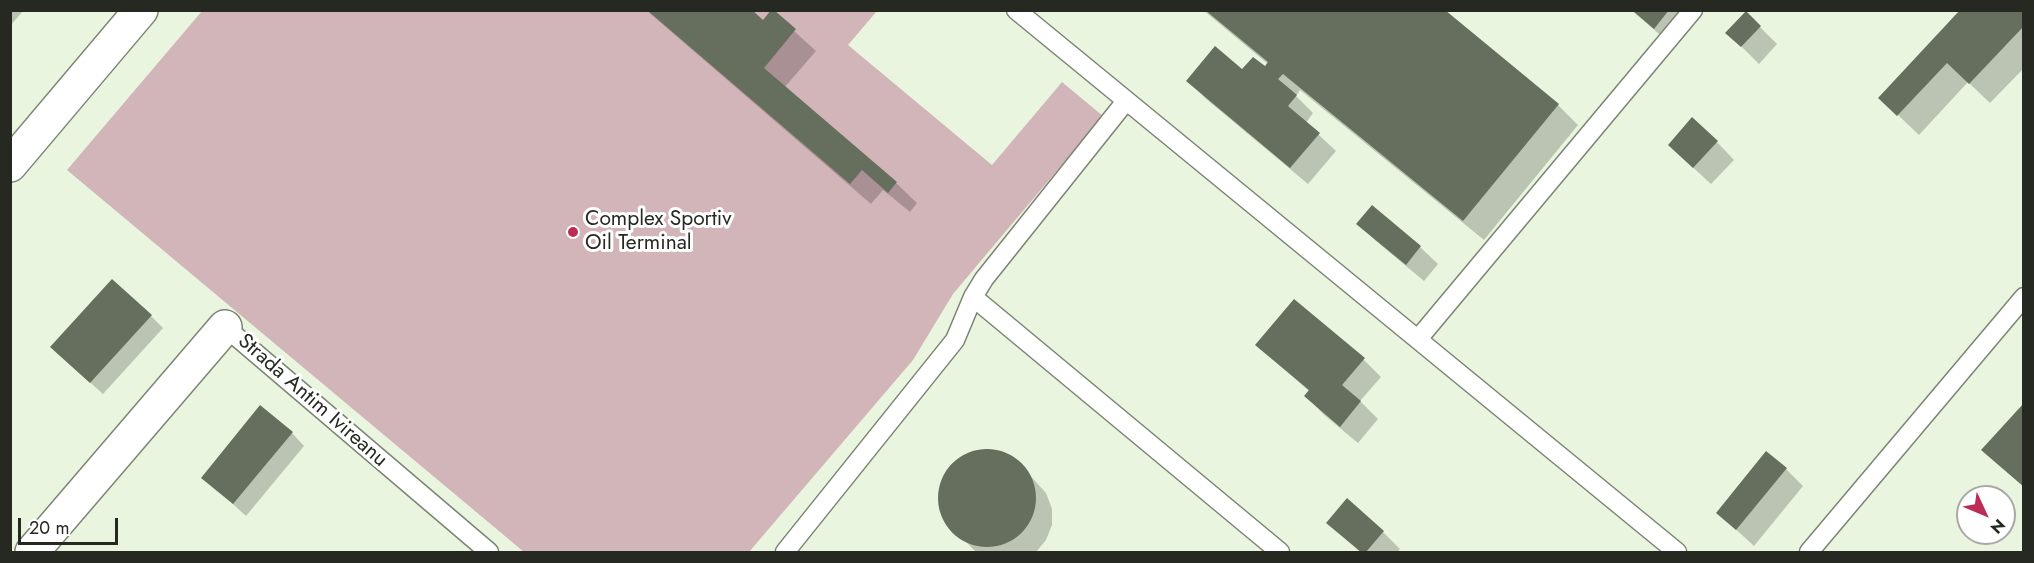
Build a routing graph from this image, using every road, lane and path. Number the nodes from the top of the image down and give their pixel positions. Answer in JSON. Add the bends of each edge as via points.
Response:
{"nodes":[{"id":1,"x":141,"y":10,"type":"edge"},
{"id":2,"x":1016,"y":10,"type":"edge"},
{"id":3,"x":1693,"y":10,"type":"edge"},
{"id":4,"x":1126,"y":101,"type":"junction"},
{"id":5,"x":10,"y":165,"type":"edge"},
{"id":6,"x":973,"y":297,"type":"junction"},
{"id":7,"x":2024,"y":297,"type":"edge"},
{"id":8,"x":225,"y":327,"type":"joint"},
{"id":9,"x":1418,"y":339,"type":"junction"},
{"id":10,"x":32,"y":552,"type":"edge"},
{"id":11,"x":489,"y":552,"type":"edge"},
{"id":12,"x":784,"y":552,"type":"edge"},
{"id":13,"x":1280,"y":552,"type":"edge"},
{"id":14,"x":1677,"y":552,"type":"edge"},
{"id":15,"x":1809,"y":552,"type":"edge"}],
"edges":[{"from":1,"to":5,"type":"street"},
{"from":2,"to":4,"type":"lane"},
{"from":3,"to":9,"type":"lane"},
{"from":4,"to":6,"type":"lane"},
{"from":4,"to":9,"type":"lane"},
{"from":6,"to":12,"type":"lane","via":[[956,340]]},
{"from":6,"to":13,"type":"lane"},
{"from":7,"to":15,"type":"lane"},
{"from":8,"to":10,"type":"street","name":"Strada Antim Ivireanu"},
{"from":8,"to":11,"type":"lane","name":"Strada Antim Ivireanu"},
{"from":9,"to":14,"type":"lane"}]}
